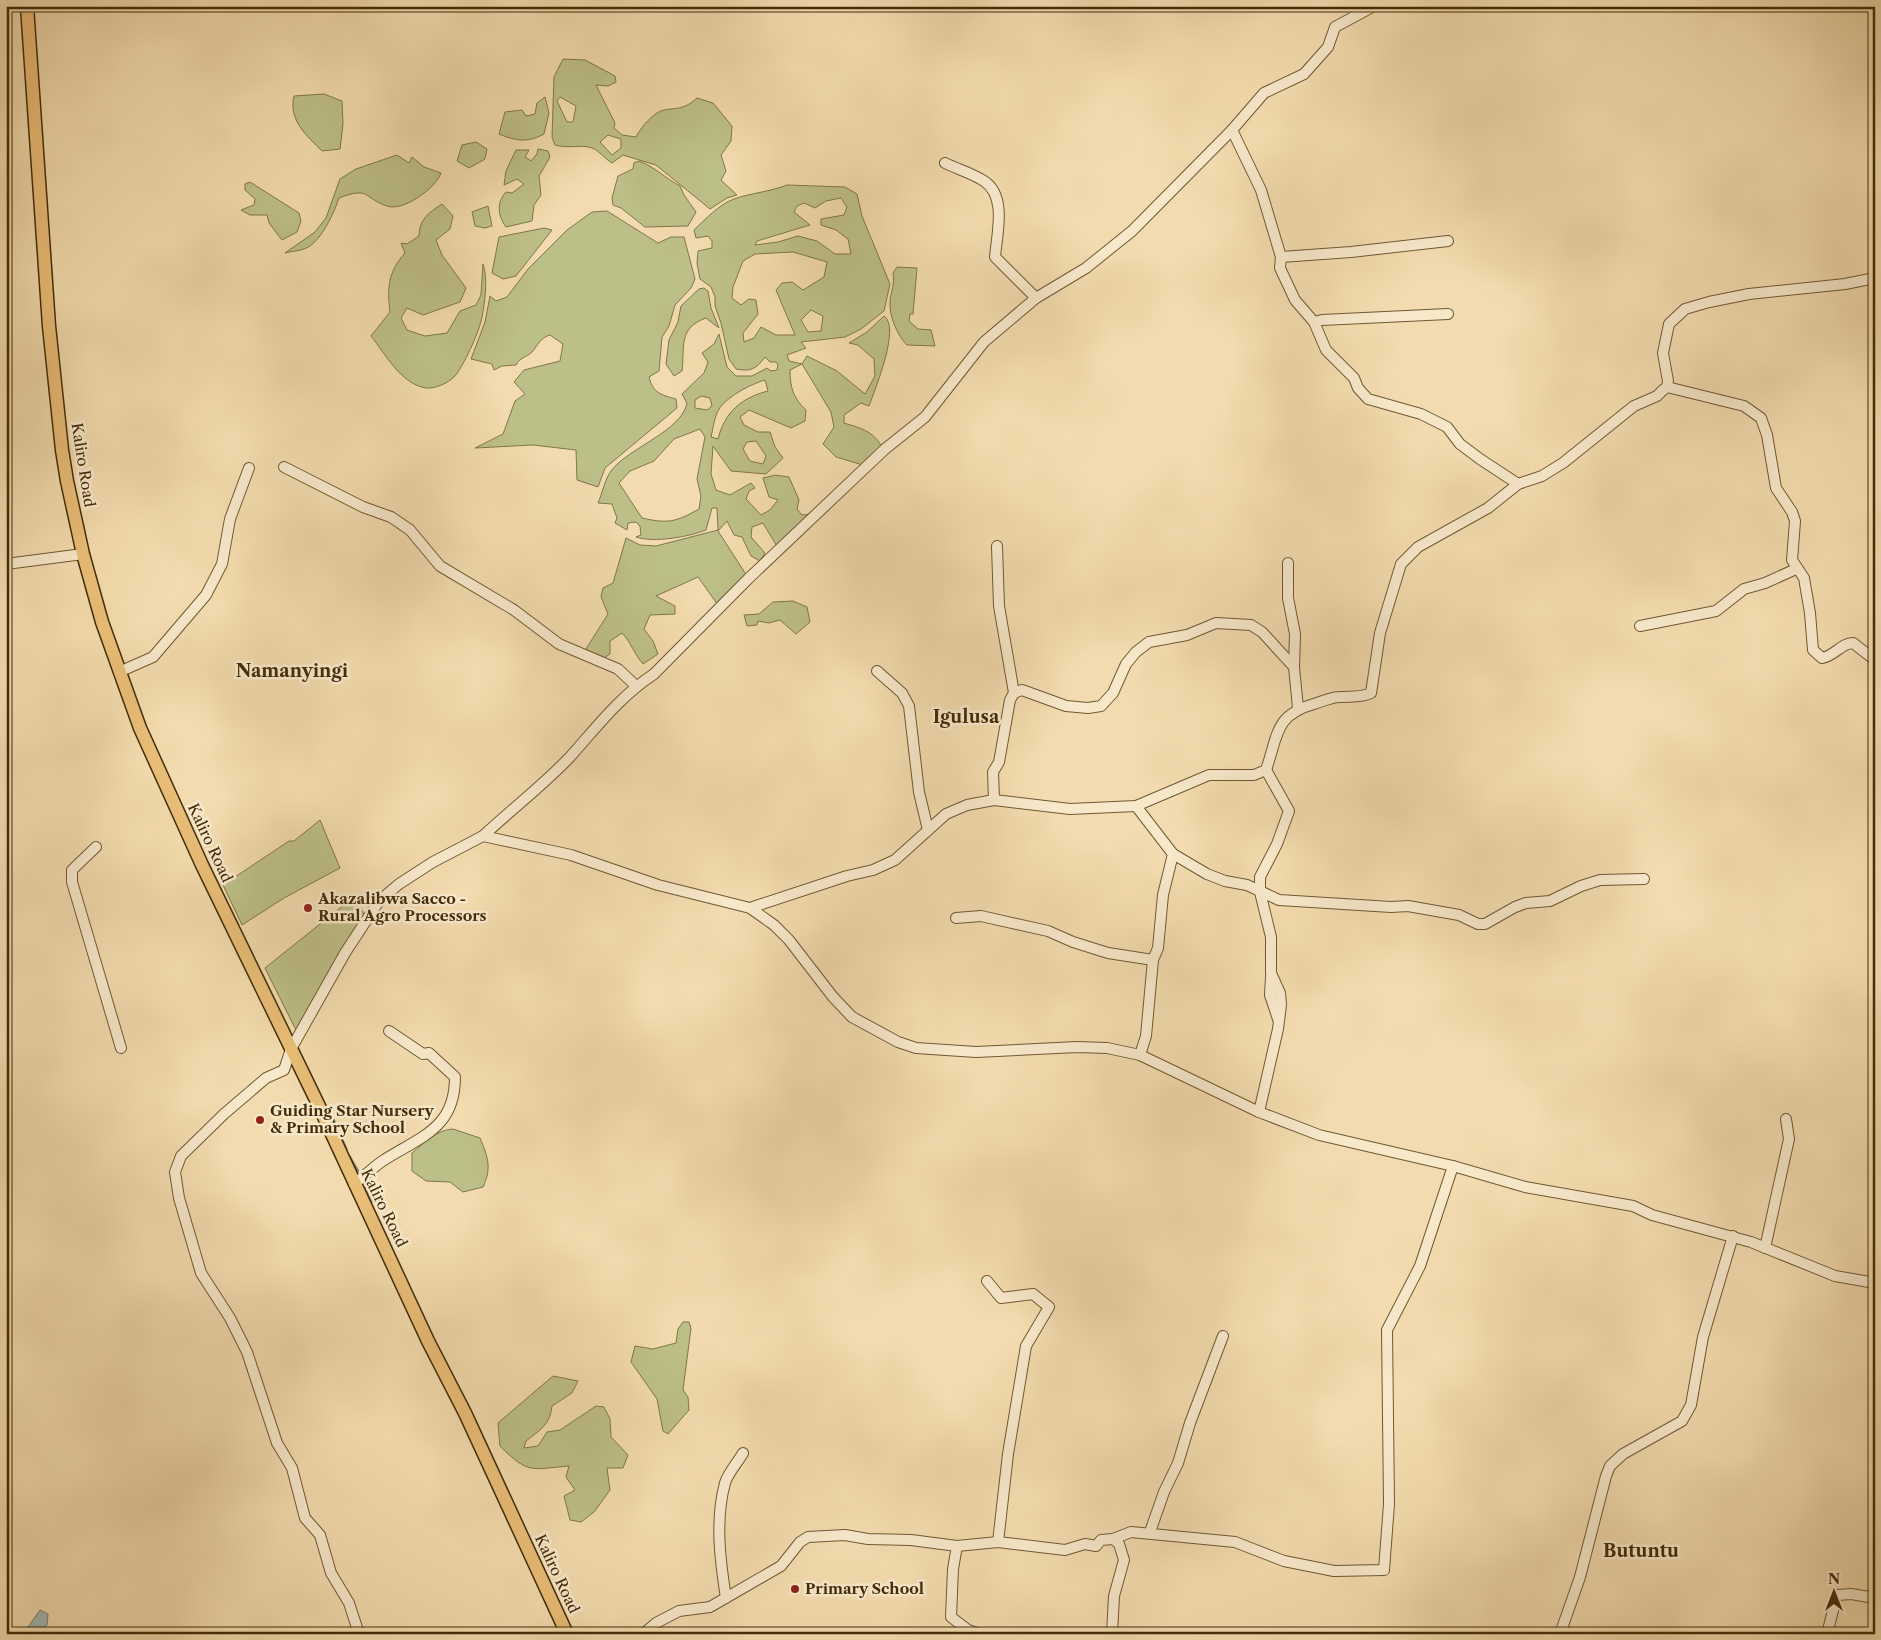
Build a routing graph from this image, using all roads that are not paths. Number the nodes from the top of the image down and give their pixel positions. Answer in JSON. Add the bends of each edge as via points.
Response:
{"nodes":[{"id":1,"x":27,"y":6,"type":"edge"},
{"id":2,"x":1374,"y":6,"type":"edge"},
{"id":3,"x":1232,"y":130,"type":"junction"},
{"id":4,"x":945,"y":163,"type":"dead end"},
{"id":5,"x":1448,"y":241,"type":"dead end"},
{"id":6,"x":1281,"y":257,"type":"junction"},
{"id":7,"x":1875,"y":278,"type":"edge"},
{"id":8,"x":1036,"y":298,"type":"junction"},
{"id":9,"x":1448,"y":314,"type":"dead end"},
{"id":10,"x":1314,"y":322,"type":"junction"},
{"id":11,"x":1667,"y":387,"type":"junction"},
{"id":12,"x":284,"y":467,"type":"dead end"},
{"id":13,"x":249,"y":468,"type":"dead end"},
{"id":14,"x":1518,"y":484,"type":"junction"},
{"id":15,"x":996,"y":546,"type":"dead end"},
{"id":16,"x":83,"y":554,"type":"junction"},
{"id":17,"x":1288,"y":563,"type":"dead end"},
{"id":18,"x":6,"y":564,"type":"edge"},
{"id":19,"x":1796,"y":569,"type":"junction"},
{"id":20,"x":1640,"y":626,"type":"dead end"},
{"id":21,"x":1875,"y":660,"type":"edge"},
{"id":22,"x":1294,"y":667,"type":"junction"},
{"id":23,"x":877,"y":671,"type":"dead end"},
{"id":24,"x":118,"y":672,"type":"junction"},
{"id":25,"x":636,"y":686,"type":"junction"},
{"id":26,"x":1014,"y":693,"type":"junction"},
{"id":27,"x":1298,"y":708,"type":"junction"},
{"id":28,"x":1266,"y":770,"type":"junction"},
{"id":29,"x":994,"y":800,"type":"junction"},
{"id":30,"x":1136,"y":806,"type":"junction"},
{"id":31,"x":928,"y":830,"type":"junction"},
{"id":32,"x":483,"y":836,"type":"junction"},
{"id":33,"x":96,"y":847,"type":"dead end"},
{"id":34,"x":1173,"y":854,"type":"junction"},
{"id":35,"x":1644,"y":879,"type":"dead end"},
{"id":36,"x":1260,"y":892,"type":"junction"},
{"id":37,"x":750,"y":908,"type":"junction"},
{"id":38,"x":956,"y":918,"type":"dead end"},
{"id":39,"x":1153,"y":960,"type":"junction"},
{"id":40,"x":389,"y":1032,"type":"dead end"},
{"id":41,"x":120,"y":1048,"type":"dead end"},
{"id":42,"x":291,"y":1048,"type":"junction"},
{"id":43,"x":1140,"y":1055,"type":"junction"},
{"id":44,"x":1259,"y":1112,"type":"junction"},
{"id":45,"x":1786,"y":1119,"type":"dead end"},
{"id":46,"x":1453,"y":1166,"type":"junction"},
{"id":47,"x":354,"y":1184,"type":"junction"},
{"id":48,"x":1733,"y":1236,"type":"junction"},
{"id":49,"x":1765,"y":1248,"type":"junction"},
{"id":50,"x":987,"y":1281,"type":"dead end"},
{"id":51,"x":1875,"y":1283,"type":"edge"},
{"id":52,"x":1223,"y":1336,"type":"dead end"},
{"id":53,"x":743,"y":1453,"type":"dead end"},
{"id":54,"x":1150,"y":1532,"type":"junction"},
{"id":55,"x":1113,"y":1539,"type":"junction"},
{"id":56,"x":998,"y":1542,"type":"junction"},
{"id":57,"x":957,"y":1546,"type":"junction"},
{"id":58,"x":726,"y":1598,"type":"junction"},
{"id":59,"x":1875,"y":1598,"type":"edge"},
{"id":60,"x":359,"y":1634,"type":"edge"},
{"id":61,"x":567,"y":1634,"type":"edge"},
{"id":62,"x":642,"y":1634,"type":"edge"},
{"id":63,"x":979,"y":1634,"type":"edge"},
{"id":64,"x":1112,"y":1634,"type":"edge"},
{"id":65,"x":1560,"y":1634,"type":"edge"},
{"id":66,"x":1827,"y":1634,"type":"edge"}],
"edges":[{"from":1,"to":16,"type":"main road","name":"Kaliro Road","via":[[49,326],[66,481]]},
{"from":2,"to":3,"type":"street","via":[[1335,27],[1328,47],[1304,74],[1264,93]]},
{"from":3,"to":6,"type":"street","via":[[1261,190]]},
{"from":3,"to":8,"type":"street","via":[[1132,231],[1086,268]]},
{"from":4,"to":8,"type":"street","via":[[985,181],[998,197],[995,257]]},
{"from":5,"to":6,"type":"street"},
{"from":6,"to":10,"type":"street","via":[[1280,268],[1295,300]]},
{"from":7,"to":11,"type":"street","via":[[1749,294],[1685,309],[1669,324],[1663,353]]},
{"from":8,"to":25,"type":"street","via":[[984,342],[925,417],[884,449],[654,674]]},
{"from":9,"to":10,"type":"street"},
{"from":10,"to":14,"type":"street","via":[[1326,350],[1354,378],[1368,399],[1421,414],[1447,427],[1460,444]]},
{"from":11,"to":14,"type":"street","via":[[1657,396],[1634,406],[1563,463],[1542,476]]},
{"from":11,"to":19,"type":"street","via":[[1744,406],[1761,418],[1776,488],[1795,521],[1792,560]]},
{"from":12,"to":25,"type":"street","via":[[362,508],[391,517],[410,530],[440,566],[514,610],[559,644],[618,669]]},
{"from":13,"to":24,"type":"street","via":[[230,519],[222,564],[206,595],[153,658]]},
{"from":14,"to":27,"type":"street","via":[[1488,508],[1418,547],[1401,564],[1380,634],[1371,693],[1366,696],[1339,696]]},
{"from":15,"to":26,"type":"street","via":[[999,606]]},
{"from":16,"to":18,"type":"street"},
{"from":16,"to":24,"type":"main road","name":"Kaliro Road"},
{"from":17,"to":22,"type":"street","via":[[1288,598],[1295,634]]},
{"from":19,"to":20,"type":"street","via":[[1744,589],[1716,611]]},
{"from":19,"to":21,"type":"street","via":[[1804,578],[1812,643],[1817,655],[1830,657],[1850,643]]},
{"from":22,"to":26,"type":"street","via":[[1262,632],[1251,625],[1216,623],[1187,635],[1149,642],[1126,664],[1113,693],[1101,706],[1066,706],[1022,690]]},
{"from":22,"to":27,"type":"street"},
{"from":23,"to":31,"type":"street","via":[[902,693],[909,706],[919,792]]},
{"from":24,"to":42,"type":"main road","name":"Kaliro Road","via":[[202,865]]},
{"from":25,"to":32,"type":"street","via":[[599,721],[568,758]]},
{"from":26,"to":29,"type":"street","via":[[999,762],[993,772]]},
{"from":27,"to":28,"type":"street","via":[[1289,714],[1281,727]]},
{"from":28,"to":30,"type":"street","via":[[1254,775],[1209,775]]},
{"from":28,"to":36,"type":"street","via":[[1289,812],[1260,877]]},
{"from":29,"to":30,"type":"street","via":[[1070,809]]},
{"from":29,"to":31,"type":"street","via":[[946,814]]},
{"from":30,"to":34,"type":"street"},
{"from":31,"to":37,"type":"street","via":[[895,860],[873,870]]},
{"from":32,"to":37,"type":"street","via":[[571,855],[658,885]]},
{"from":32,"to":42,"type":"street","via":[[433,862],[386,893],[345,952]]},
{"from":33,"to":41,"type":"street","via":[[72,870],[72,882]]},
{"from":34,"to":36,"type":"street","via":[[1207,874]]},
{"from":34,"to":39,"type":"street","via":[[1163,895],[1158,948]]},
{"from":35,"to":36,"type":"street","via":[[1600,880],[1550,901],[1520,905],[1485,924],[1459,915],[1408,906],[1279,900]]},
{"from":36,"to":44,"type":"street","via":[[1271,937],[1271,973],[1280,993],[1279,1022]]},
{"from":37,"to":43,"type":"street","via":[[774,925],[852,1017],[898,1042],[916,1048],[968,1052],[1077,1047],[1107,1048]]},
{"from":38,"to":39,"type":"street","via":[[981,916],[1048,931],[1108,953]]},
{"from":39,"to":43,"type":"street","via":[[1146,1036]]},
{"from":40,"to":47,"type":"street","via":[[423,1054],[429,1053],[455,1076],[455,1094],[444,1120],[403,1150],[383,1160]]},
{"from":42,"to":47,"type":"main road","name":"Kaliro Road"},
{"from":42,"to":60,"type":"street","via":[[284,1070],[266,1078],[181,1156],[175,1172],[178,1198],[200,1273],[230,1318],[247,1352],[277,1443],[292,1468],[305,1518],[320,1536],[331,1572],[349,1603]]},
{"from":43,"to":44,"type":"street"},
{"from":44,"to":46,"type":"street","via":[[1319,1135]]},
{"from":45,"to":49,"type":"street","via":[[1789,1139]]},
{"from":46,"to":48,"type":"street","via":[[1525,1187],[1633,1206],[1652,1215]]},
{"from":46,"to":54,"type":"street","via":[[1420,1266],[1387,1330],[1389,1504],[1384,1570],[1334,1571],[1284,1561],[1235,1542]]},
{"from":47,"to":61,"type":"main road","name":"Kaliro Road"},
{"from":48,"to":49,"type":"street"},
{"from":48,"to":65,"type":"street","via":[[1703,1337],[1691,1405],[1682,1421],[1640,1443],[1610,1466],[1580,1577]]},
{"from":49,"to":51,"type":"street","via":[[1835,1276]]},
{"from":50,"to":56,"type":"street","via":[[1001,1298],[1033,1294],[1048,1307],[1026,1346],[1008,1454]]},
{"from":52,"to":54,"type":"street"},
{"from":53,"to":58,"type":"street","via":[[726,1482],[720,1525],[719,1553]]},
{"from":54,"to":55,"type":"street","via":[[1131,1532]]},
{"from":55,"to":56,"type":"street","via":[[1101,1540],[1096,1546],[1085,1544],[1065,1550]]},
{"from":55,"to":64,"type":"street","via":[[1119,1544],[1124,1560],[1114,1596]]},
{"from":56,"to":57,"type":"street"},
{"from":57,"to":58,"type":"street","via":[[845,1535],[808,1537],[781,1566]]},
{"from":57,"to":63,"type":"street","via":[[951,1617]]},
{"from":58,"to":62,"type":"street","via":[[710,1607],[679,1611]]},
{"from":59,"to":66,"type":"street","via":[[1837,1595]]}]}
